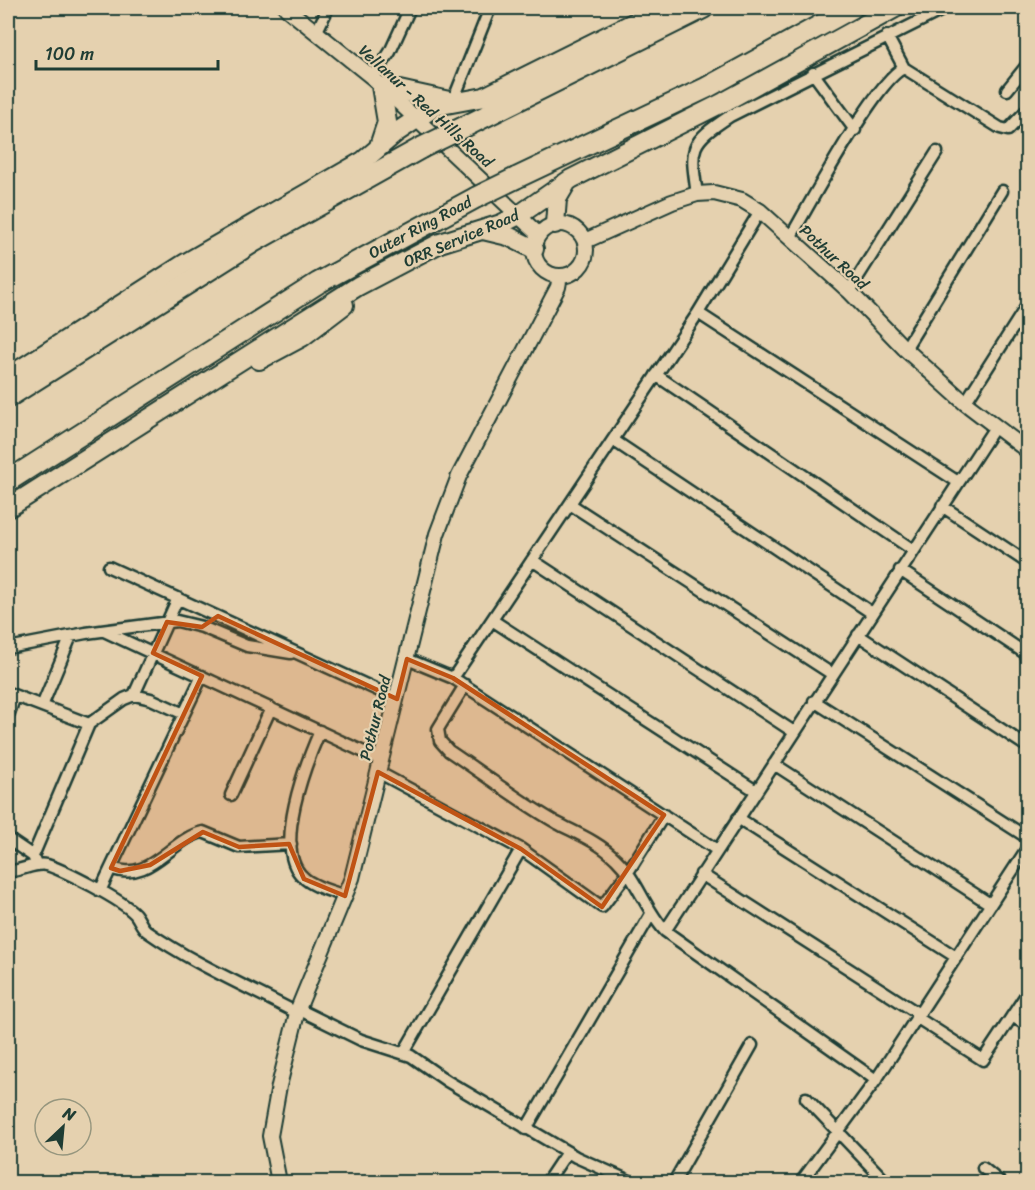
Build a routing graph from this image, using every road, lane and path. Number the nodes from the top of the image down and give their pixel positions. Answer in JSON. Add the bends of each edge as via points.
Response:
{"nodes":[{"id":1,"x":286,"y":8,"type":"edge"},
{"id":2,"x":328,"y":8,"type":"edge"},
{"id":3,"x":410,"y":8,"type":"edge"},
{"id":4,"x":490,"y":8,"type":"edge"},
{"id":5,"x":663,"y":8,"type":"edge"},
{"id":6,"x":703,"y":8,"type":"edge"},
{"id":7,"x":852,"y":8,"type":"edge"},
{"id":8,"x":895,"y":8,"type":"edge"},
{"id":9,"x":946,"y":8,"type":"edge"},
{"id":10,"x":317,"y":31,"type":"junction"},
{"id":11,"x":887,"y":36,"type":"junction"},
{"id":12,"x":1028,"y":64,"type":"edge"},
{"id":13,"x":904,"y":68,"type":"junction"},
{"id":14,"x":813,"y":73,"type":"junction"},
{"id":15,"x":377,"y":82,"type":"junction"},
{"id":16,"x":1007,"y":90,"type":"dead end"},
{"id":17,"x":453,"y":101,"type":"junction"},
{"id":18,"x":1028,"y":109,"type":"edge"},
{"id":19,"x":417,"y":118,"type":"junction"},
{"id":20,"x":855,"y":130,"type":"junction"},
{"id":21,"x":378,"y":148,"type":"junction"},
{"id":22,"x":937,"y":152,"type":"dead end"},
{"id":23,"x":568,"y":180,"type":"junction"},
{"id":24,"x":1002,"y":191,"type":"dead end"},
{"id":25,"x":698,"y":194,"type":"junction"},
{"id":26,"x":760,"y":211,"type":"junction"},
{"id":27,"x":519,"y":215,"type":"junction"},
{"id":28,"x":555,"y":224,"type":"junction"},
{"id":29,"x":481,"y":230,"type":"junction"},
{"id":30,"x":790,"y":238,"type":"junction"},
{"id":31,"x":585,"y":241,"type":"junction"},
{"id":32,"x":536,"y":242,"type":"junction"},
{"id":33,"x":560,"y":276,"type":"junction"},
{"id":34,"x":849,"y":291,"type":"junction"},
{"id":35,"x":1028,"y":304,"type":"edge"},
{"id":36,"x":698,"y":313,"type":"junction"},
{"id":37,"x":905,"y":349,"type":"junction"},
{"id":38,"x":656,"y":375,"type":"junction"},
{"id":39,"x":8,"y":377,"type":"edge"},
{"id":40,"x":8,"y":397,"type":"edge"},
{"id":41,"x":965,"y":403,"type":"junction"},
{"id":42,"x":995,"y":427,"type":"junction"},
{"id":43,"x":613,"y":440,"type":"junction"},
{"id":44,"x":1027,"y":450,"type":"edge"},
{"id":45,"x":8,"y":481,"type":"edge"},
{"id":46,"x":958,"y":482,"type":"junction"},
{"id":47,"x":570,"y":504,"type":"junction"},
{"id":48,"x":942,"y":506,"type":"junction"},
{"id":49,"x":8,"y":508,"type":"edge"},
{"id":50,"x":913,"y":550,"type":"junction"},
{"id":51,"x":532,"y":560,"type":"junction"},
{"id":52,"x":1028,"y":563,"type":"edge"},
{"id":53,"x":109,"y":567,"type":"dead end"},
{"id":54,"x":900,"y":570,"type":"junction"},
{"id":55,"x":178,"y":598,"type":"junction"},
{"id":56,"x":872,"y":612,"type":"junction"},
{"id":57,"x":218,"y":616,"type":"junction"},
{"id":58,"x":492,"y":620,"type":"junction"},
{"id":59,"x":167,"y":622,"type":"junction"},
{"id":60,"x":202,"y":627,"type":"junction"},
{"id":61,"x":104,"y":631,"type":"junction"},
{"id":62,"x":858,"y":635,"type":"junction"},
{"id":63,"x":71,"y":636,"type":"junction"},
{"id":64,"x":8,"y":648,"type":"edge"},
{"id":65,"x":153,"y":653,"type":"junction"},
{"id":66,"x":298,"y":654,"type":"junction"},
{"id":67,"x":1028,"y":655,"type":"edge"},
{"id":68,"x":407,"y":659,"type":"junction"},
{"id":69,"x":832,"y":674,"type":"junction"},
{"id":70,"x":202,"y":676,"type":"junction"},
{"id":71,"x":453,"y":678,"type":"junction"},
{"id":72,"x":465,"y":686,"type":"junction"},
{"id":73,"x":11,"y":695,"type":"edge"},
{"id":74,"x":134,"y":695,"type":"junction"},
{"id":75,"x":397,"y":699,"type":"junction"},
{"id":76,"x":814,"y":701,"type":"junction"},
{"id":77,"x":42,"y":706,"type":"junction"},
{"id":78,"x":271,"y":708,"type":"junction"},
{"id":79,"x":184,"y":714,"type":"junction"},
{"id":80,"x":8,"y":716,"type":"edge"},
{"id":81,"x":89,"y":724,"type":"junction"},
{"id":82,"x":320,"y":731,"type":"junction"},
{"id":83,"x":794,"y":732,"type":"junction"},
{"id":84,"x":1028,"y":747,"type":"edge"},
{"id":85,"x":774,"y":764,"type":"junction"},
{"id":86,"x":379,"y":766,"type":"junction"},
{"id":87,"x":756,"y":791,"type":"junction"},
{"id":88,"x":231,"y":795,"type":"dead end"},
{"id":89,"x":664,"y":816,"type":"junction"},
{"id":90,"x":738,"y":818,"type":"junction"},
{"id":91,"x":1028,"y":838,"type":"edge"},
{"id":92,"x":8,"y":839,"type":"edge"},
{"id":93,"x":291,"y":844,"type":"junction"},
{"id":94,"x":1028,"y":847,"type":"edge"},
{"id":95,"x":520,"y":849,"type":"junction"},
{"id":96,"x":717,"y":850,"type":"junction"},
{"id":97,"x":35,"y":860,"type":"junction"},
{"id":98,"x":111,"y":868,"type":"junction"},
{"id":99,"x":8,"y":871,"type":"edge"},
{"id":100,"x":628,"y":872,"type":"junction"},
{"id":101,"x":701,"y":874,"type":"junction"},
{"id":102,"x":100,"y":891,"type":"junction"},
{"id":103,"x":345,"y":896,"type":"junction"},
{"id":104,"x":990,"y":904,"type":"junction"},
{"id":105,"x":651,"y":914,"type":"junction"},
{"id":106,"x":665,"y":931,"type":"junction"},
{"id":107,"x":956,"y":957,"type":"junction"},
{"id":108,"x":1028,"y":992,"type":"edge"},
{"id":109,"x":298,"y":1011,"type":"junction"},
{"id":110,"x":917,"y":1016,"type":"junction"},
{"id":111,"x":1012,"y":1016,"type":"junction"},
{"id":112,"x":1028,"y":1026,"type":"edge"},
{"id":113,"x":752,"y":1045,"type":"dead end"},
{"id":114,"x":404,"y":1052,"type":"junction"},
{"id":115,"x":876,"y":1080,"type":"junction"},
{"id":116,"x":806,"y":1098,"type":"dead end"},
{"id":117,"x":526,"y":1129,"type":"junction"},
{"id":118,"x":839,"y":1131,"type":"junction"},
{"id":119,"x":567,"y":1152,"type":"junction"},
{"id":120,"x":983,"y":1168,"type":"dead end"},
{"id":121,"x":606,"y":1178,"type":"edge"},
{"id":122,"x":279,"y":1182,"type":"edge"},
{"id":123,"x":547,"y":1182,"type":"edge"},
{"id":124,"x":632,"y":1182,"type":"edge"},
{"id":125,"x":674,"y":1182,"type":"edge"},
{"id":126,"x":801,"y":1182,"type":"edge"},
{"id":127,"x":886,"y":1182,"type":"edge"},
{"id":128,"x":1000,"y":1182,"type":"edge"}],
"edges":[{"from":1,"to":10,"type":"street","name":"Vellanur - Red Hills Road"},
{"from":2,"to":10,"type":"street"},
{"from":3,"to":15,"type":"street"},
{"from":4,"to":17,"type":"street"},
{"from":5,"to":17,"type":"main road","via":[[496,92],[473,100]]},
{"from":6,"to":40,"type":"highway","bridge":true,"via":[[421,148],[233,254]]},
{"from":7,"to":45,"type":"highway","name":"Outer Ring Road","bridge":true,"via":[[706,88],[477,197],[318,283]]},
{"from":8,"to":23,"type":"main road","name":"ORR Service Road","via":[[724,102]]},
{"from":9,"to":11,"type":"street"},
{"from":10,"to":15,"type":"street","name":"Vellanur - Red Hills Road"},
{"from":11,"to":13,"type":"street"},
{"from":11,"to":14,"type":"street"},
{"from":12,"to":16,"type":"street"},
{"from":13,"to":18,"type":"street","via":[[1000,129],[1008,130]]},
{"from":13,"to":20,"type":"street","via":[[878,94]]},
{"from":14,"to":20,"type":"street"},
{"from":14,"to":25,"type":"street","via":[[730,116],[700,138],[693,162]]},
{"from":15,"to":17,"type":"main road","via":[[418,96]]},
{"from":15,"to":19,"type":"street","name":"Vellanur - Red Hills Road"},
{"from":15,"to":21,"type":"main road","via":[[387,122]]},
{"from":17,"to":19,"type":"main road","via":[[436,105]]},
{"from":19,"to":21,"type":"main road"},
{"from":19,"to":27,"type":"street","name":"Vellanur - Red Hills Road"},
{"from":20,"to":30,"type":"street"},
{"from":21,"to":39,"type":"main road","via":[[342,174],[184,264]]},
{"from":22,"to":34,"type":"street"},
{"from":23,"to":27,"type":"main road","name":"ORR Service Road"},
{"from":23,"to":28,"type":"main road","via":[[557,199]]},
{"from":24,"to":37,"type":"street"},
{"from":25,"to":26,"type":"street","name":"Pothur Road","via":[[725,195]]},
{"from":25,"to":31,"type":"street","name":"Pothur Road"},
{"from":26,"to":30,"type":"street","name":"Pothur Road"},
{"from":26,"to":36,"type":"street"},
{"from":27,"to":29,"type":"main road","name":"ORR Service Road"},
{"from":27,"to":32,"type":"street","name":"Vellanur - Red Hills Road"},
{"from":28,"to":31,"type":"street","via":[[573,227]]},
{"from":28,"to":32,"type":"street"},
{"from":29,"to":32,"type":"main road"},
{"from":29,"to":49,"type":"main road","name":"ORR Service Road","via":[[440,243],[369,280]]},
{"from":30,"to":34,"type":"street","name":"Pothur Road"},
{"from":31,"to":33,"type":"street","via":[[586,254],[581,266],[572,274]]},
{"from":32,"to":33,"type":"street","via":[[536,260],[543,270]]},
{"from":33,"to":68,"type":"street","name":"Pothur Road","via":[[558,287],[451,493]]},
{"from":34,"to":37,"type":"street","name":"Pothur Road"},
{"from":35,"to":41,"type":"street"},
{"from":36,"to":38,"type":"street"},
{"from":36,"to":46,"type":"street"},
{"from":37,"to":41,"type":"street","name":"Pothur Road"},
{"from":38,"to":43,"type":"street"},
{"from":38,"to":50,"type":"street"},
{"from":41,"to":42,"type":"street","name":"Pothur Road"},
{"from":42,"to":44,"type":"street","name":"Pothur Road"},
{"from":42,"to":46,"type":"street"},
{"from":43,"to":47,"type":"street"},
{"from":43,"to":56,"type":"street"},
{"from":46,"to":48,"type":"street"},
{"from":47,"to":51,"type":"street"},
{"from":47,"to":69,"type":"street"},
{"from":48,"to":50,"type":"street"},
{"from":48,"to":52,"type":"street"},
{"from":50,"to":54,"type":"street"},
{"from":51,"to":58,"type":"street"},
{"from":51,"to":83,"type":"street"},
{"from":53,"to":55,"type":"street"},
{"from":54,"to":56,"type":"street"},
{"from":54,"to":67,"type":"street"},
{"from":55,"to":57,"type":"street"},
{"from":55,"to":59,"type":"street"},
{"from":56,"to":62,"type":"street"},
{"from":57,"to":60,"type":"street"},
{"from":57,"to":66,"type":"street"},
{"from":58,"to":71,"type":"street"},
{"from":58,"to":87,"type":"street"},
{"from":59,"to":60,"type":"street"},
{"from":59,"to":61,"type":"street"},
{"from":59,"to":65,"type":"street"},
{"from":60,"to":66,"type":"street","via":[[247,646]]},
{"from":61,"to":63,"type":"street"},
{"from":61,"to":65,"type":"street"},
{"from":62,"to":69,"type":"street"},
{"from":62,"to":84,"type":"street"},
{"from":63,"to":64,"type":"street"},
{"from":63,"to":77,"type":"street"},
{"from":65,"to":70,"type":"street"},
{"from":65,"to":74,"type":"street"},
{"from":66,"to":75,"type":"street"},
{"from":68,"to":71,"type":"street"},
{"from":68,"to":75,"type":"street","name":"Pothur Road"},
{"from":69,"to":76,"type":"street"},
{"from":70,"to":78,"type":"street"},
{"from":70,"to":79,"type":"street"},
{"from":71,"to":72,"type":"street"},
{"from":72,"to":89,"type":"street"},
{"from":72,"to":100,"type":"street","via":[[438,729],[440,741],[449,752],[599,845]]},
{"from":73,"to":77,"type":"street"},
{"from":73,"to":80,"type":"street"},
{"from":74,"to":79,"type":"street"},
{"from":74,"to":81,"type":"street"},
{"from":75,"to":86,"type":"street","name":"Pothur Road"},
{"from":76,"to":83,"type":"street"},
{"from":76,"to":91,"type":"street"},
{"from":77,"to":81,"type":"street"},
{"from":78,"to":82,"type":"street"},
{"from":78,"to":88,"type":"street"},
{"from":79,"to":98,"type":"street"},
{"from":81,"to":97,"type":"street"},
{"from":82,"to":86,"type":"street"},
{"from":82,"to":93,"type":"street","via":[[297,794]]},
{"from":83,"to":85,"type":"street"},
{"from":85,"to":87,"type":"street"},
{"from":85,"to":104,"type":"street"},
{"from":86,"to":95,"type":"street"},
{"from":86,"to":103,"type":"street","name":"Pothur Road"},
{"from":87,"to":90,"type":"street"},
{"from":89,"to":96,"type":"street"},
{"from":89,"to":100,"type":"street"},
{"from":90,"to":96,"type":"street"},
{"from":90,"to":107,"type":"street"},
{"from":92,"to":97,"type":"street"},
{"from":93,"to":98,"type":"street","via":[[239,847],[203,832],[135,871]]},
{"from":93,"to":103,"type":"street","via":[[293,864],[304,879]]},
{"from":94,"to":104,"type":"street"},
{"from":95,"to":100,"type":"street","via":[[602,907]]},
{"from":95,"to":114,"type":"street"},
{"from":96,"to":101,"type":"street"},
{"from":97,"to":99,"type":"street","via":[[16,872]]},
{"from":97,"to":102,"type":"street"},
{"from":98,"to":102,"type":"street"},
{"from":100,"to":105,"type":"street"},
{"from":101,"to":106,"type":"street"},
{"from":101,"to":110,"type":"street"},
{"from":102,"to":109,"type":"street","via":[[172,947]]},
{"from":103,"to":109,"type":"street","name":"Pothur Road"},
{"from":104,"to":107,"type":"street"},
{"from":105,"to":106,"type":"street"},
{"from":105,"to":117,"type":"street"},
{"from":106,"to":115,"type":"street"},
{"from":107,"to":110,"type":"street"},
{"from":108,"to":111,"type":"street"},
{"from":109,"to":114,"type":"street","via":[[361,1040]]},
{"from":109,"to":122,"type":"street","name":"Pothur Road","via":[[270,1136]]},
{"from":110,"to":111,"type":"street","via":[[983,1060]]},
{"from":110,"to":115,"type":"street"},
{"from":111,"to":112,"type":"street"},
{"from":113,"to":125,"type":"street"},
{"from":114,"to":117,"type":"street"},
{"from":115,"to":118,"type":"street"},
{"from":116,"to":118,"type":"street"},
{"from":117,"to":119,"type":"street"},
{"from":118,"to":126,"type":"street"},
{"from":118,"to":127,"type":"street"},
{"from":119,"to":121,"type":"street"},
{"from":119,"to":123,"type":"street"},
{"from":120,"to":128,"type":"street"},
{"from":121,"to":124,"type":"street"}]}
